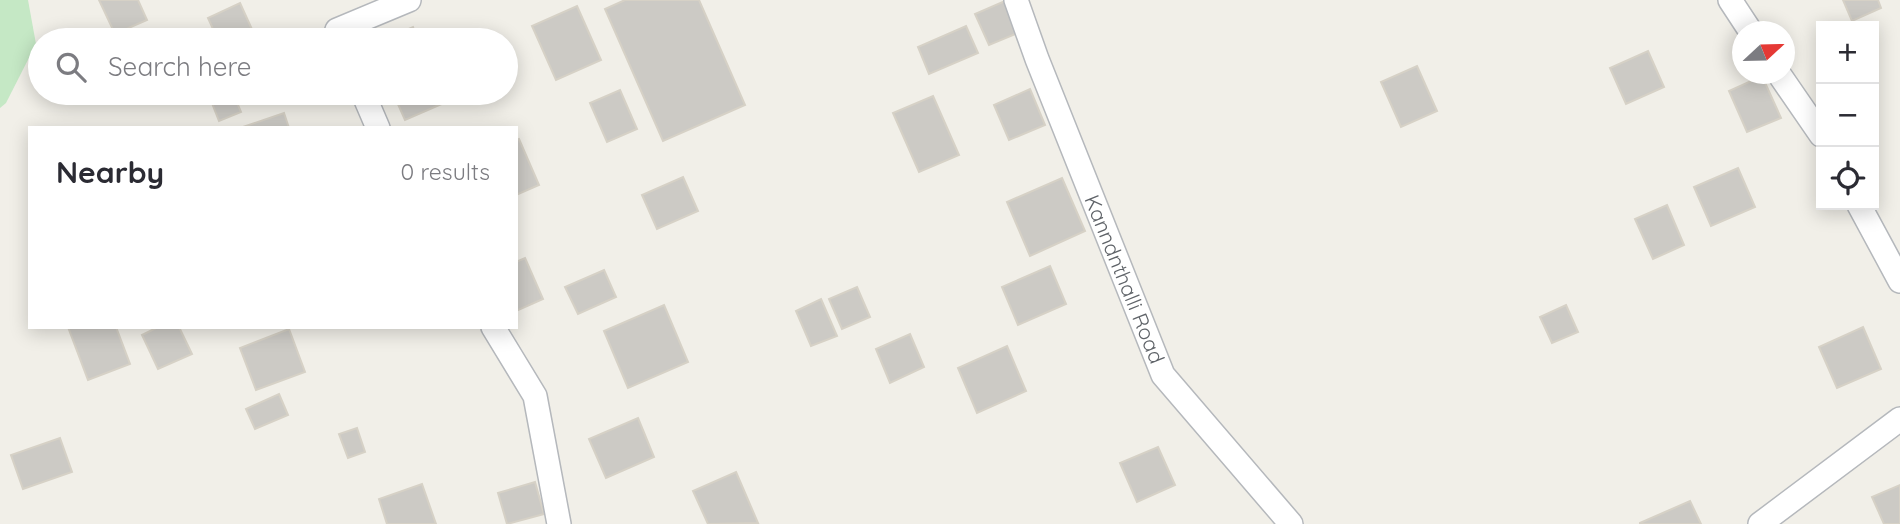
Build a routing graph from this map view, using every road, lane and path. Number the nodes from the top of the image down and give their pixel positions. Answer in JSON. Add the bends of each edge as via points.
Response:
{"nodes":[{"id":1,"x":409,"y":0,"type":"edge"},
{"id":2,"x":1016,"y":0,"type":"edge"},
{"id":3,"x":1730,"y":0,"type":"edge"},
{"id":4,"x":1744,"y":21,"type":"edge"},
{"id":5,"x":342,"y":28,"type":"edge"},
{"id":6,"x":1786,"y":84,"type":"edge"},
{"id":7,"x":368,"y":105,"type":"edge"},
{"id":8,"x":377,"y":126,"type":"edge"},
{"id":9,"x":1816,"y":128,"type":"edge"},
{"id":10,"x":1862,"y":210,"type":"edge"},
{"id":11,"x":1900,"y":281,"type":"edge"},
{"id":12,"x":494,"y":329,"type":"edge"},
{"id":13,"x":1900,"y":419,"type":"edge"},
{"id":14,"x":559,"y":524,"type":"edge"},
{"id":15,"x":1291,"y":524,"type":"edge"},
{"id":16,"x":1760,"y":524,"type":"edge"}],
"edges":[{"from":1,"to":5,"type":"street"},
{"from":2,"to":15,"type":"street","name":"Kanndnthalli Road","via":[[1163,375]]},
{"from":3,"to":4,"type":"street"},
{"from":6,"to":9,"type":"street"},
{"from":7,"to":8,"type":"street"},
{"from":10,"to":11,"type":"street"},
{"from":12,"to":14,"type":"street","via":[[535,396]]},
{"from":13,"to":16,"type":"street"}]}
